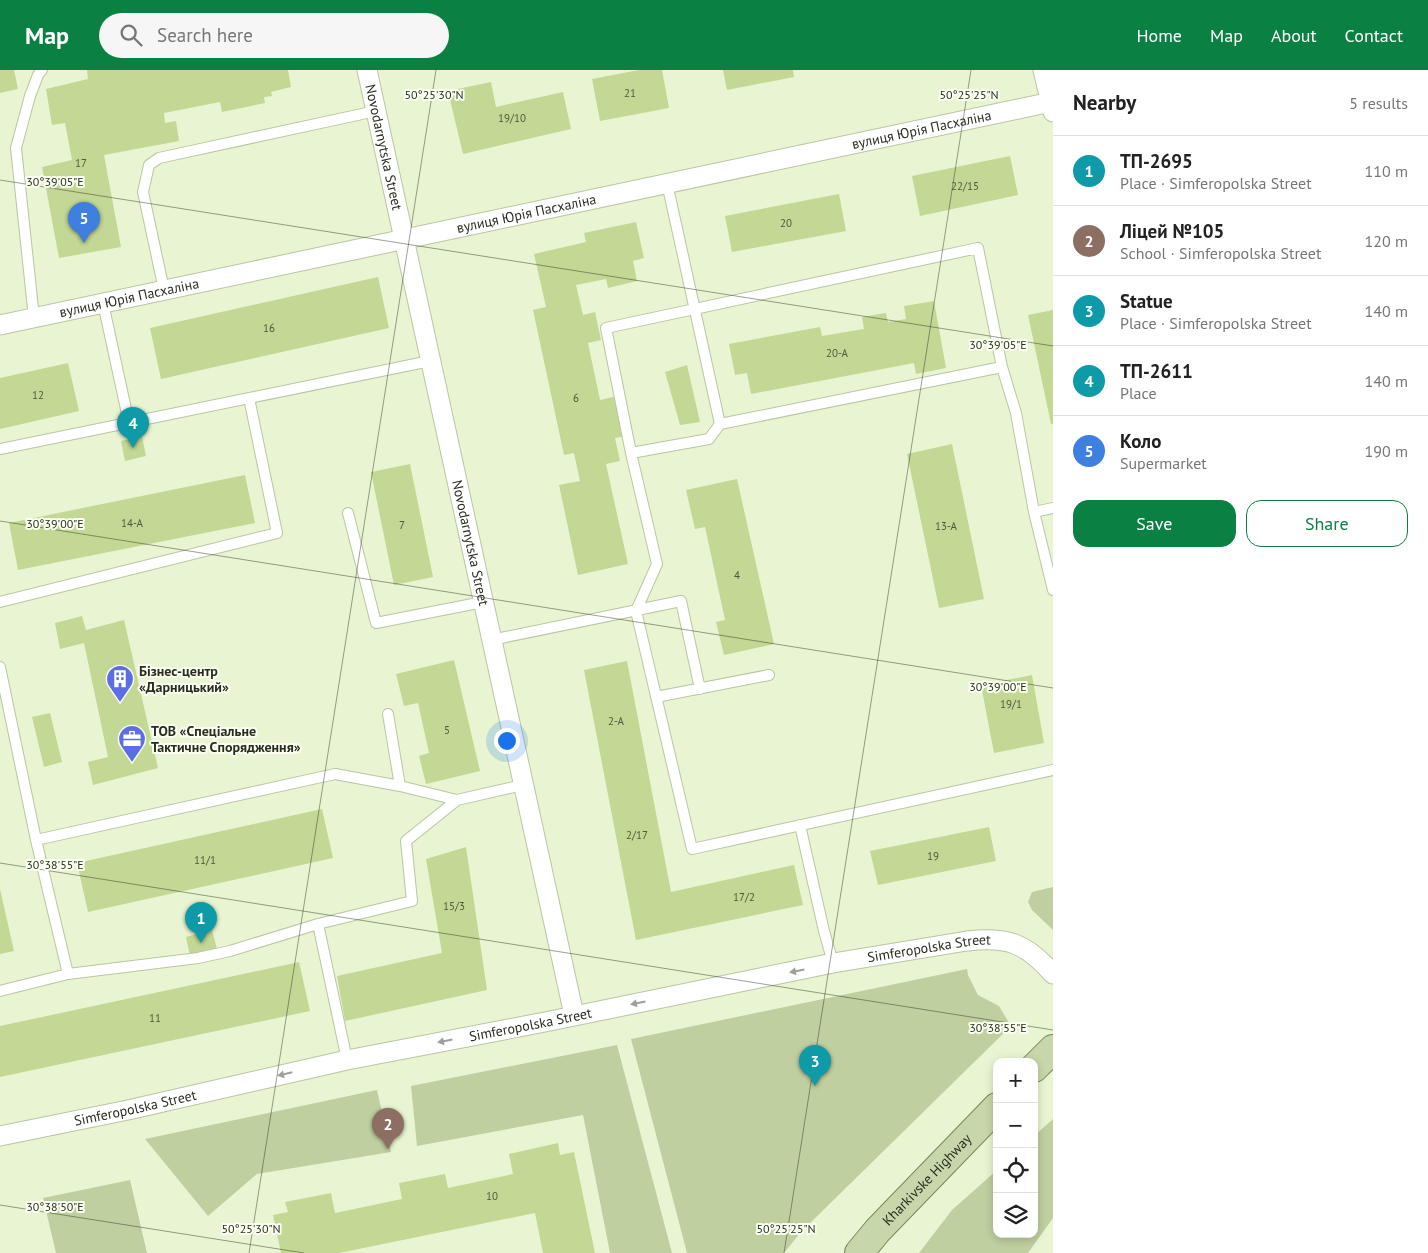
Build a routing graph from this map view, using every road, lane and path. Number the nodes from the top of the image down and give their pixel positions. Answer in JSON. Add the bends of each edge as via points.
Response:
{"nodes":[{"id":1,"x":42,"y":70,"type":"edge"},
{"id":2,"x":367,"y":70,"type":"edge"},
{"id":3,"x":1043,"y":70,"type":"edge"},
{"id":4,"x":1052,"y":107,"type":"edge"},
{"id":5,"x":376,"y":111,"type":"junction"},
{"id":6,"x":667,"y":184,"type":"junction"},
{"id":7,"x":405,"y":239,"type":"junction"},
{"id":8,"x":164,"y":290,"type":"junction"},
{"id":9,"x":103,"y":303,"type":"junction"},
{"id":10,"x":695,"y":308,"type":"junction"},
{"id":11,"x":34,"y":318,"type":"junction"},
{"id":12,"x":0,"y":325,"type":"edge"},
{"id":13,"x":430,"y":362,"type":"junction"},
{"id":14,"x":1002,"y":367,"type":"junction"},
{"id":15,"x":249,"y":398,"type":"junction"},
{"id":16,"x":129,"y":423,"type":"junction"},
{"id":17,"x":720,"y":424,"type":"junction"},
{"id":18,"x":0,"y":449,"type":"edge"},
{"id":19,"x":631,"y":453,"type":"junction"},
{"id":20,"x":1053,"y":508,"type":"edge"},
{"id":21,"x":1034,"y":512,"type":"junction"},
{"id":22,"x":348,"y":513,"type":"dead end"},
{"id":23,"x":1053,"y":590,"type":"edge"},
{"id":24,"x":0,"y":602,"type":"edge"},
{"id":25,"x":483,"y":602,"type":"junction"},
{"id":26,"x":636,"y":611,"type":"junction"},
{"id":27,"x":492,"y":640,"type":"junction"},
{"id":28,"x":0,"y":667,"type":"edge"},
{"id":29,"x":769,"y":675,"type":"dead end"},
{"id":30,"x":700,"y":689,"type":"junction"},
{"id":31,"x":656,"y":698,"type":"junction"},
{"id":32,"x":388,"y":714,"type":"dead end"},
{"id":33,"x":1053,"y":770,"type":"edge"},
{"id":34,"x":523,"y":785,"type":"junction"},
{"id":35,"x":400,"y":786,"type":"junction"},
{"id":36,"x":457,"y":800,"type":"junction"},
{"id":37,"x":800,"y":825,"type":"junction"},
{"id":38,"x":36,"y":840,"type":"junction"},
{"id":39,"x":318,"y":924,"type":"junction"},
{"id":40,"x":833,"y":963,"type":"junction"},
{"id":41,"x":68,"y":974,"type":"junction"},
{"id":42,"x":1053,"y":974,"type":"edge"},
{"id":43,"x":0,"y":990,"type":"edge"},
{"id":44,"x":574,"y":1015,"type":"junction"},
{"id":45,"x":1053,"y":1049,"type":"edge"},
{"id":46,"x":347,"y":1060,"type":"junction"},
{"id":47,"x":1038,"y":1064,"type":"edge"},
{"id":48,"x":993,"y":1111,"type":"edge"},
{"id":49,"x":0,"y":1136,"type":"edge"},
{"id":50,"x":859,"y":1253,"type":"edge"}],
"edges":[{"from":1,"to":11,"type":"lane","via":[[30,96],[16,148]]},
{"from":2,"to":5,"type":"street","name":"Novodarnytska Street"},
{"from":3,"to":4,"type":"street"},
{"from":4,"to":6,"type":"street","name":"вулиця Юрія Пасхаліна"},
{"from":5,"to":7,"type":"street","name":"Novodarnytska Street"},
{"from":5,"to":8,"type":"lane","via":[[159,158],[149,166],[143,192]]},
{"from":6,"to":7,"type":"street","name":"вулиця Юрія Пасхаліна"},
{"from":6,"to":10,"type":"lane"},
{"from":7,"to":8,"type":"street","name":"вулиця Юрія Пасхаліна"},
{"from":7,"to":13,"type":"street","name":"Novodarnytska Street"},
{"from":8,"to":9,"type":"street","name":"вулиця Юрія Пасхаліна"},
{"from":9,"to":11,"type":"street","name":"вулиця Юрія Пасхаліна"},
{"from":9,"to":16,"type":"lane"},
{"from":10,"to":14,"type":"lane","via":[[978,248]]},
{"from":10,"to":17,"type":"lane"},
{"from":10,"to":19,"type":"lane","via":[[606,328]]},
{"from":11,"to":12,"type":"street","name":"вулиця Юрія Пасхаліна"},
{"from":13,"to":15,"type":"lane"},
{"from":13,"to":25,"type":"street","name":"Novodarnytska Street"},
{"from":14,"to":17,"type":"lane"},
{"from":14,"to":21,"type":"lane","via":[[1016,413]]},
{"from":15,"to":16,"type":"lane"},
{"from":15,"to":24,"type":"lane","via":[[278,533]]},
{"from":16,"to":18,"type":"lane"},
{"from":17,"to":19,"type":"lane","via":[[709,439]]},
{"from":19,"to":26,"type":"lane","via":[[657,564]]},
{"from":20,"to":21,"type":"lane"},
{"from":21,"to":23,"type":"lane"},
{"from":22,"to":25,"type":"lane","via":[[376,623]]},
{"from":25,"to":27,"type":"street","name":"Novodarnytska Street"},
{"from":26,"to":27,"type":"lane"},
{"from":26,"to":30,"type":"lane","via":[[681,600]]},
{"from":26,"to":31,"type":"lane"},
{"from":27,"to":34,"type":"street","name":"Novodarnytska Street"},
{"from":28,"to":38,"type":"lane"},
{"from":29,"to":30,"type":"lane"},
{"from":30,"to":31,"type":"lane"},
{"from":31,"to":37,"type":"lane","via":[[692,849]]},
{"from":32,"to":35,"type":"lane"},
{"from":33,"to":37,"type":"lane"},
{"from":34,"to":36,"type":"lane"},
{"from":34,"to":44,"type":"street","name":"Novodarnytska Street"},
{"from":35,"to":36,"type":"lane"},
{"from":35,"to":38,"type":"lane","via":[[335,774]]},
{"from":36,"to":39,"type":"lane","via":[[406,841],[412,901]]},
{"from":37,"to":40,"type":"lane"},
{"from":38,"to":41,"type":"lane"},
{"from":39,"to":41,"type":"lane","via":[[198,958]]},
{"from":39,"to":46,"type":"lane"},
{"from":40,"to":42,"type":"street","name":"Simferopolska Street","via":[[989,938],[1013,942],[1033,953]]},
{"from":40,"to":44,"type":"street","name":"Simferopolska Street","one_way":true},
{"from":41,"to":43,"type":"lane"},
{"from":44,"to":46,"type":"street","name":"Simferopolska Street","one_way":true},
{"from":45,"to":47,"type":"main road"},
{"from":46,"to":49,"type":"street","name":"Simferopolska Street","one_way":true},
{"from":48,"to":50,"type":"main road","name":"Kharkivske Highway"}]}
